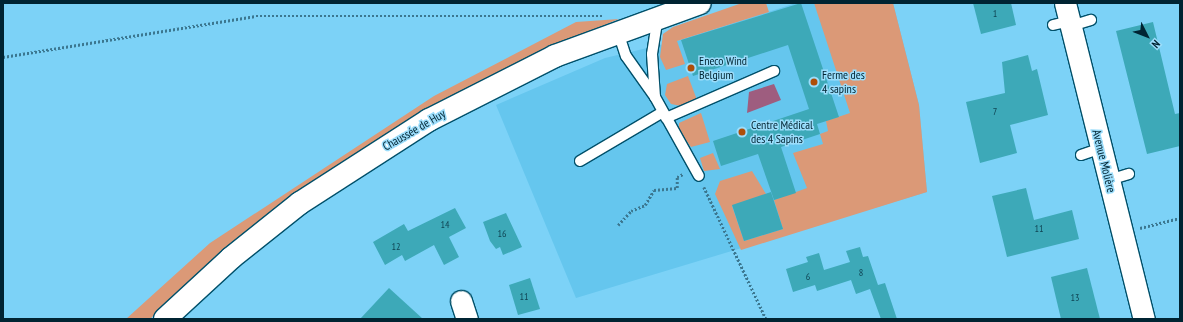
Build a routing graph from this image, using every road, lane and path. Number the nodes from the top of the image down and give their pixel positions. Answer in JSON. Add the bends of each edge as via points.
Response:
{"nodes":[{"id":1,"x":700,"y":3,"type":"edge"},
{"id":2,"x":658,"y":16,"type":"junction"},
{"id":3,"x":1070,"y":19,"type":"edge"},
{"id":4,"x":614,"y":24,"type":"junction"},
{"id":5,"x":3,"y":57,"type":"edge"},
{"id":6,"x":774,"y":71,"type":"dead end"},
{"id":7,"x":655,"y":97,"type":"junction"},
{"id":8,"x":665,"y":115,"type":"junction"},
{"id":9,"x":1101,"y":148,"type":"junction"},
{"id":10,"x":1081,"y":155,"type":"dead end"},
{"id":11,"x":580,"y":161,"type":"dead end"},
{"id":12,"x":696,"y":172,"type":"junction"},
{"id":13,"x":1129,"y":174,"type":"dead end"},
{"id":14,"x":1109,"y":180,"type":"junction"},
{"id":15,"x":1180,"y":218,"type":"edge"},
{"id":16,"x":618,"y":225,"type":"dead end"},
{"id":17,"x":1140,"y":228,"type":"dead end"},
{"id":18,"x":165,"y":319,"type":"edge"},
{"id":19,"x":766,"y":319,"type":"edge"},
{"id":20,"x":1144,"y":319,"type":"edge"}],
"edges":[{"from":1,"to":2,"type":"main road","name":"Chaussée de Huy"},
{"from":2,"to":4,"type":"main road","name":"Chaussée de Huy"},
{"from":2,"to":7,"type":"lane","via":[[652,54]]},
{"from":3,"to":9,"type":"street","name":"Avenue Molière"},
{"from":4,"to":5,"type":"path","via":[[256,16]]},
{"from":4,"to":7,"type":"lane","via":[[626,56]]},
{"from":4,"to":18,"type":"main road","name":"Chaussée de Huy","via":[[490,86],[365,158],[300,203],[231,258]]},
{"from":6,"to":8,"type":"lane"},
{"from":7,"to":8,"type":"lane"},
{"from":8,"to":11,"type":"lane","via":[[625,132]]},
{"from":8,"to":12,"type":"lane"},
{"from":9,"to":10,"type":"lane"},
{"from":9,"to":14,"type":"street","name":"Avenue Molière"},
{"from":12,"to":16,"type":"path","via":[[677,177],[677,188],[654,190],[645,205],[631,211]]},
{"from":12,"to":19,"type":"path"},
{"from":13,"to":14,"type":"lane"},
{"from":14,"to":20,"type":"street","name":"Avenue Molière"},
{"from":15,"to":17,"type":"path"}]}
